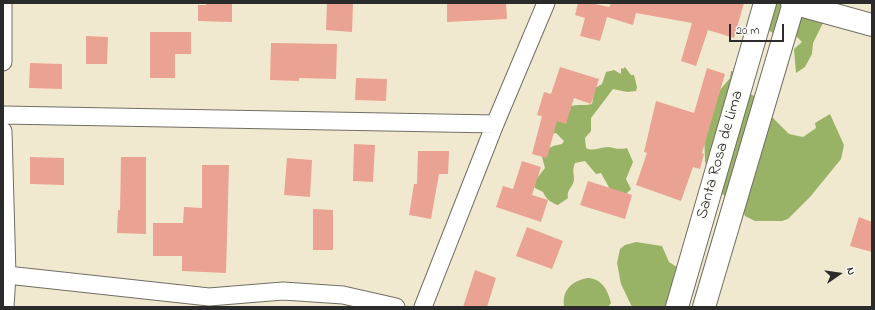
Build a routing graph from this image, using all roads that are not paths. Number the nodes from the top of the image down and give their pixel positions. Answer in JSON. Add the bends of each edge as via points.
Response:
{"nodes":[{"id":1,"x":4,"y":3,"type":"edge"},
{"id":2,"x":546,"y":3,"type":"edge"},
{"id":3,"x":765,"y":3,"type":"edge"},
{"id":4,"x":793,"y":3,"type":"edge"},
{"id":5,"x":872,"y":25,"type":"edge"},
{"id":6,"x":3,"y":62,"type":"edge"},
{"id":7,"x":3,"y":115,"type":"edge"},
{"id":8,"x":495,"y":124,"type":"junction"},
{"id":9,"x":3,"y":131,"type":"edge"},
{"id":10,"x":7,"y":275,"type":"junction"},
{"id":11,"x":6,"y":307,"type":"edge"},
{"id":12,"x":396,"y":307,"type":"edge"},
{"id":13,"x":423,"y":307,"type":"edge"},
{"id":14,"x":677,"y":307,"type":"edge"},
{"id":15,"x":704,"y":307,"type":"edge"}],
"edges":[{"from":1,"to":6,"type":"street"},
{"from":2,"to":8,"type":"street"},
{"from":3,"to":14,"type":"street","name":"Santa Rosa de Lima"},
{"from":4,"to":5,"type":"street"},
{"from":4,"to":15,"type":"street"},
{"from":7,"to":8,"type":"street"},
{"from":8,"to":13,"type":"street"},
{"from":9,"to":10,"type":"street"},
{"from":10,"to":11,"type":"street"},
{"from":10,"to":12,"type":"street","via":[[209,297],[283,291],[343,295]]}]}
